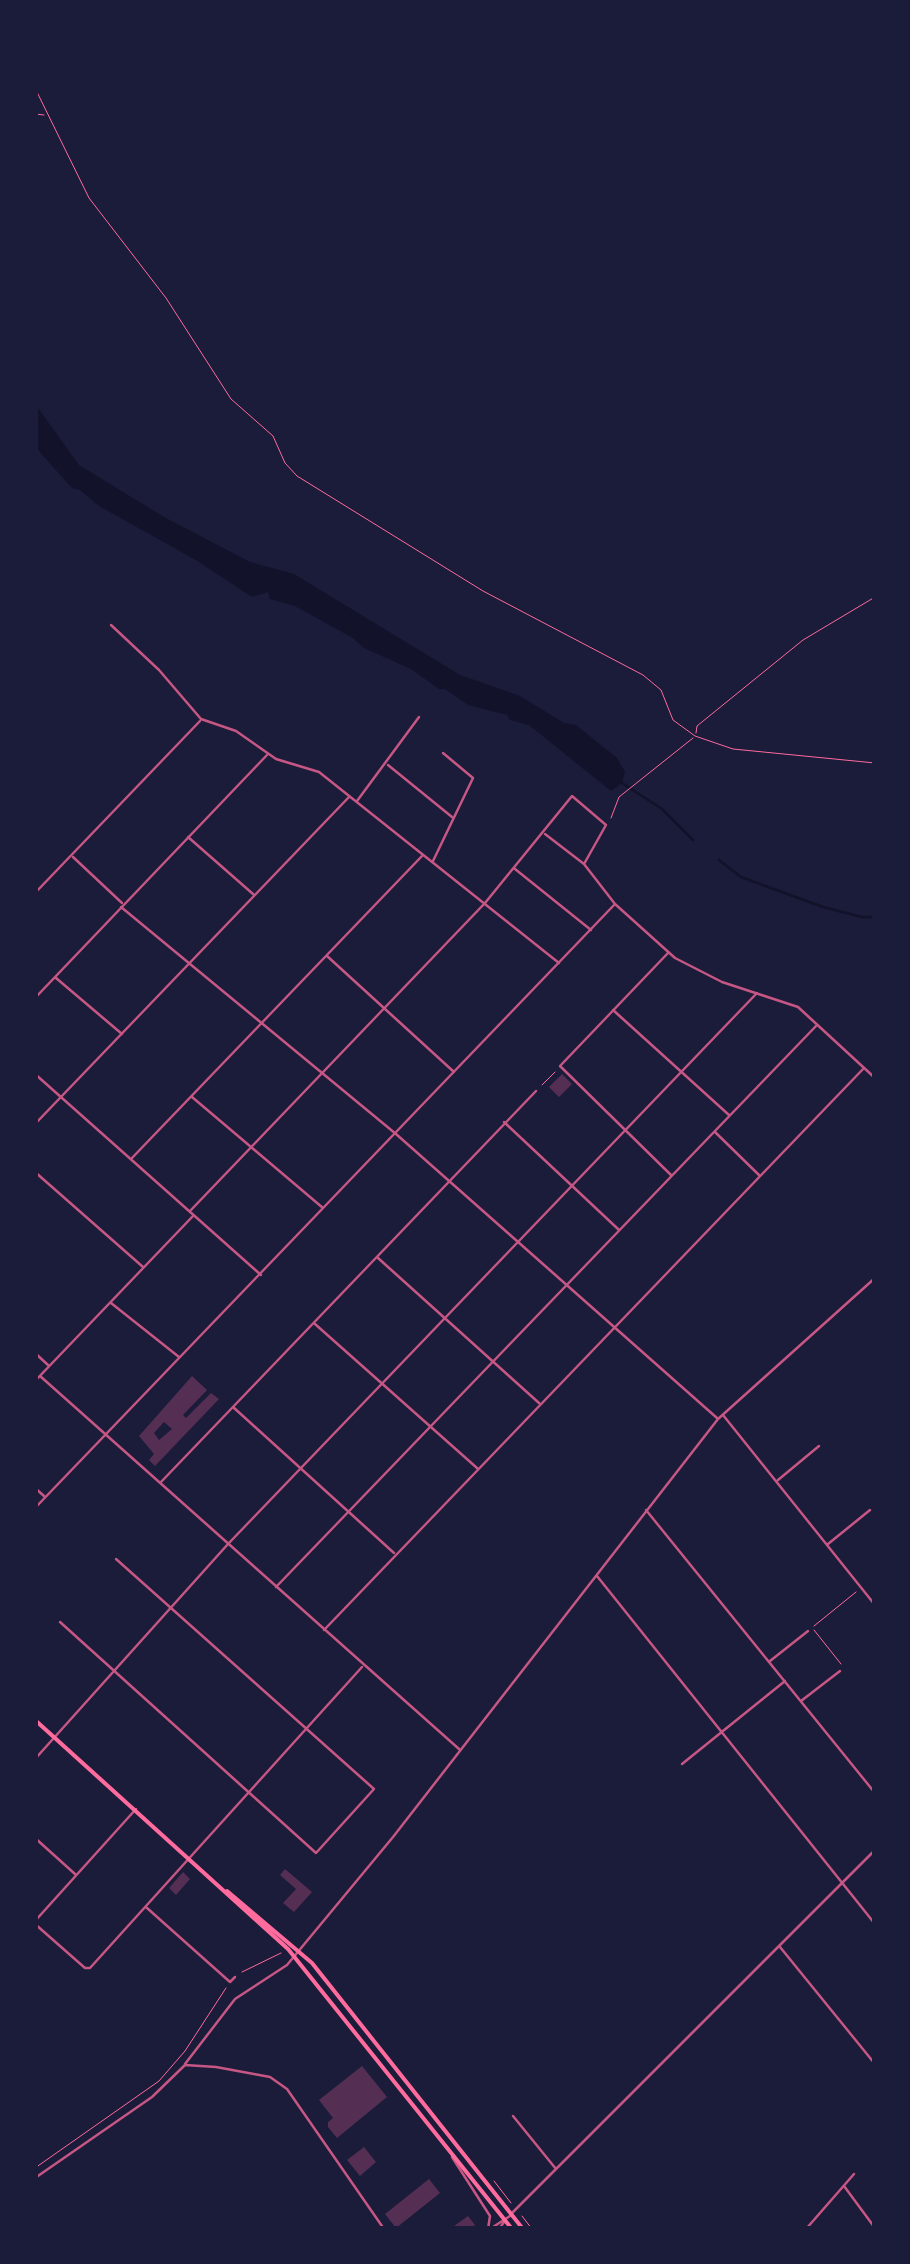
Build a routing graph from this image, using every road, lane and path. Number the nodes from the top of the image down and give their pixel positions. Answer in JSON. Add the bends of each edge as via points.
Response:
{"nodes":[{"id":1,"x":35,"y":88,"type":"edge"},
{"id":2,"x":35,"y":114,"type":"edge"},
{"id":3,"x":47,"y":115,"type":"junction"},
{"id":4,"x":875,"y":598,"type":"edge"},
{"id":5,"x":111,"y":625,"type":"dead end"},
{"id":6,"x":419,"y":716,"type":"dead end"},
{"id":7,"x":202,"y":720,"type":"junction"},
{"id":8,"x":695,"y":736,"type":"junction"},
{"id":9,"x":443,"y":753,"type":"dead end"},
{"id":10,"x":268,"y":754,"type":"junction"},
{"id":11,"x":386,"y":763,"type":"junction"},
{"id":12,"x":875,"y":763,"type":"edge"},
{"id":13,"x":350,"y":796,"type":"junction"},
{"id":14,"x":356,"y":802,"type":"junction"},
{"id":15,"x":453,"y":818,"type":"junction"},
{"id":16,"x":606,"y":825,"type":"junction"},
{"id":17,"x":542,"y":832,"type":"junction"},
{"id":18,"x":188,"y":837,"type":"junction"},
{"id":19,"x":71,"y":854,"type":"junction"},
{"id":20,"x":423,"y":855,"type":"junction"},
{"id":21,"x":432,"y":862,"type":"junction"},
{"id":22,"x":584,"y":864,"type":"junction"},
{"id":23,"x":513,"y":868,"type":"junction"},
{"id":24,"x":35,"y":893,"type":"edge"},
{"id":25,"x":254,"y":895,"type":"junction"},
{"id":26,"x":485,"y":903,"type":"junction"},
{"id":27,"x":615,"y":904,"type":"junction"},
{"id":28,"x":122,"y":906,"type":"junction"},
{"id":29,"x":592,"y":931,"type":"junction"},
{"id":30,"x":668,"y":952,"type":"junction"},
{"id":31,"x":326,"y":956,"type":"junction"},
{"id":32,"x":189,"y":963,"type":"junction"},
{"id":33,"x":560,"y":964,"type":"junction"},
{"id":34,"x":55,"y":977,"type":"junction"},
{"id":35,"x":757,"y":993,"type":"junction"},
{"id":36,"x":35,"y":998,"type":"edge"},
{"id":37,"x":385,"y":1009,"type":"junction"},
{"id":38,"x":613,"y":1010,"type":"junction"},
{"id":39,"x":261,"y":1023,"type":"junction"},
{"id":40,"x":817,"y":1025,"type":"junction"},
{"id":41,"x":122,"y":1034,"type":"junction"},
{"id":42,"x":559,"y":1067,"type":"junction"},
{"id":43,"x":864,"y":1068,"type":"junction"},
{"id":44,"x":322,"y":1073,"type":"junction"},
{"id":45,"x":455,"y":1073,"type":"junction"},
{"id":46,"x":35,"y":1074,"type":"edge"},
{"id":47,"x":682,"y":1074,"type":"junction"},
{"id":48,"x":875,"y":1078,"type":"edge"},
{"id":49,"x":536,"y":1091,"type":"joint"},
{"id":50,"x":60,"y":1096,"type":"junction"},
{"id":51,"x":190,"y":1096,"type":"junction"},
{"id":52,"x":730,"y":1116,"type":"junction"},
{"id":53,"x":504,"y":1122,"type":"junction"},
{"id":54,"x":35,"y":1124,"type":"edge"},
{"id":55,"x":627,"y":1131,"type":"junction"},
{"id":56,"x":715,"y":1132,"type":"junction"},
{"id":57,"x":396,"y":1134,"type":"junction"},
{"id":58,"x":251,"y":1147,"type":"junction"},
{"id":59,"x":132,"y":1159,"type":"junction"},
{"id":60,"x":35,"y":1172,"type":"edge"},
{"id":61,"x":672,"y":1176,"type":"junction"},
{"id":62,"x":760,"y":1176,"type":"junction"},
{"id":63,"x":449,"y":1181,"type":"junction"},
{"id":64,"x":573,"y":1187,"type":"junction"},
{"id":65,"x":325,"y":1209,"type":"junction"},
{"id":66,"x":190,"y":1211,"type":"junction"},
{"id":67,"x":194,"y":1216,"type":"junction"},
{"id":68,"x":618,"y":1230,"type":"junction"},
{"id":69,"x":518,"y":1244,"type":"junction"},
{"id":70,"x":377,"y":1257,"type":"junction"},
{"id":71,"x":144,"y":1268,"type":"junction"},
{"id":72,"x":261,"y":1275,"type":"junction"},
{"id":73,"x":875,"y":1278,"type":"edge"},
{"id":74,"x":566,"y":1286,"type":"junction"},
{"id":75,"x":111,"y":1303,"type":"junction"},
{"id":76,"x":447,"y":1318,"type":"junction"},
{"id":77,"x":313,"y":1323,"type":"junction"},
{"id":78,"x":614,"y":1328,"type":"junction"},
{"id":79,"x":35,"y":1353,"type":"edge"},
{"id":80,"x":180,"y":1358,"type":"junction"},
{"id":81,"x":492,"y":1362,"type":"junction"},
{"id":82,"x":50,"y":1366,"type":"junction"},
{"id":83,"x":40,"y":1376,"type":"junction"},
{"id":84,"x":35,"y":1381,"type":"edge"},
{"id":85,"x":382,"y":1384,"type":"junction"},
{"id":86,"x":541,"y":1405,"type":"junction"},
{"id":87,"x":234,"y":1408,"type":"junction"},
{"id":88,"x":722,"y":1415,"type":"junction"},
{"id":89,"x":718,"y":1419,"type":"junction"},
{"id":90,"x":430,"y":1426,"type":"junction"},
{"id":91,"x":105,"y":1433,"type":"junction"},
{"id":92,"x":819,"y":1446,"type":"dead end"},
{"id":93,"x":301,"y":1469,"type":"junction"},
{"id":94,"x":478,"y":1469,"type":"junction"},
{"id":95,"x":776,"y":1481,"type":"junction"},
{"id":96,"x":160,"y":1483,"type":"junction"},
{"id":97,"x":35,"y":1488,"type":"edge"},
{"id":98,"x":45,"y":1497,"type":"junction"},
{"id":99,"x":35,"y":1508,"type":"edge"},
{"id":100,"x":646,"y":1510,"type":"junction"},
{"id":101,"x":870,"y":1510,"type":"dead end"},
{"id":102,"x":348,"y":1512,"type":"junction"},
{"id":103,"x":228,"y":1544,"type":"junction"},
{"id":104,"x":827,"y":1545,"type":"junction"},
{"id":105,"x":395,"y":1554,"type":"junction"},
{"id":106,"x":116,"y":1559,"type":"dead end"},
{"id":107,"x":596,"y":1574,"type":"junction"},
{"id":108,"x":276,"y":1587,"type":"junction"},
{"id":109,"x":861,"y":1588,"type":"junction"},
{"id":110,"x":875,"y":1605,"type":"edge"},
{"id":111,"x":171,"y":1608,"type":"junction"},
{"id":112,"x":60,"y":1622,"type":"dead end"},
{"id":113,"x":810,"y":1629,"type":"junction"},
{"id":114,"x":324,"y":1630,"type":"junction"},
{"id":115,"x":770,"y":1662,"type":"junction"},
{"id":116,"x":363,"y":1666,"type":"junction"},
{"id":117,"x":842,"y":1670,"type":"joint"},
{"id":118,"x":114,"y":1671,"type":"junction"},
{"id":119,"x":786,"y":1681,"type":"junction"},
{"id":120,"x":801,"y":1701,"type":"junction"},
{"id":121,"x":35,"y":1720,"type":"edge"},
{"id":122,"x":307,"y":1729,"type":"junction"},
{"id":123,"x":722,"y":1732,"type":"junction"},
{"id":124,"x":54,"y":1737,"type":"junction"},
{"id":125,"x":460,"y":1750,"type":"junction"},
{"id":126,"x":35,"y":1759,"type":"edge"},
{"id":127,"x":682,"y":1764,"type":"dead end"},
{"id":128,"x":250,"y":1793,"type":"junction"},
{"id":129,"x":875,"y":1793,"type":"edge"},
{"id":130,"x":136,"y":1809,"type":"junction"},
{"id":131,"x":35,"y":1838,"type":"edge"},
{"id":132,"x":875,"y":1850,"type":"edge"},
{"id":133,"x":190,"y":1858,"type":"junction"},
{"id":134,"x":76,"y":1874,"type":"junction"},
{"id":135,"x":842,"y":1883,"type":"junction"},
{"id":136,"x":219,"y":1885,"type":"junction"},
{"id":137,"x":145,"y":1906,"type":"junction"},
{"id":138,"x":35,"y":1923,"type":"edge"},
{"id":139,"x":875,"y":1924,"type":"edge"},
{"id":140,"x":779,"y":1946,"type":"junction"},
{"id":141,"x":299,"y":1950,"type":"junction"},
{"id":142,"x":282,"y":1952,"type":"dead end"},
{"id":143,"x":294,"y":1956,"type":"junction"},
{"id":144,"x":235,"y":1977,"type":"joint"},
{"id":145,"x":230,"y":1982,"type":"junction"},
{"id":146,"x":875,"y":2064,"type":"edge"},
{"id":147,"x":184,"y":2065,"type":"junction"},
{"id":148,"x":513,"y":2116,"type":"dead end"},
{"id":149,"x":444,"y":2143,"type":"junction"},
{"id":150,"x":35,"y":2168,"type":"edge"},
{"id":151,"x":557,"y":2170,"type":"junction"},
{"id":152,"x":854,"y":2174,"type":"dead end"},
{"id":153,"x":35,"y":2178,"type":"edge"},
{"id":154,"x":844,"y":2186,"type":"junction"},
{"id":155,"x":511,"y":2214,"type":"junction"},
{"id":156,"x":520,"y":2214,"type":"dead end"},
{"id":157,"x":504,"y":2220,"type":"junction"},
{"id":158,"x":875,"y":2228,"type":"edge"},
{"id":159,"x":384,"y":2229,"type":"edge"},
{"id":160,"x":489,"y":2229,"type":"edge"},
{"id":161,"x":500,"y":2229,"type":"edge"},
{"id":162,"x":512,"y":2229,"type":"edge"},
{"id":163,"x":523,"y":2229,"type":"edge"},
{"id":164,"x":532,"y":2229,"type":"edge"},
{"id":165,"x":806,"y":2229,"type":"edge"}],
"edges":[{"from":1,"to":3,"type":"path"},
{"from":2,"to":3,"type":"path"},
{"from":3,"to":8,"type":"path","via":[[90,198],[231,399],[273,436],[290,470],[439,565],[643,675],[662,690],[673,720]]},
{"from":4,"to":8,"type":"path","via":[[803,640],[697,726]]},
{"from":5,"to":7,"type":"street"},
{"from":6,"to":11,"type":"street"},
{"from":7,"to":10,"type":"street"},
{"from":7,"to":19,"type":"street"},
{"from":8,"to":12,"type":"path","via":[[733,749]]},
{"from":8,"to":16,"type":"path","via":[[620,796]]},
{"from":9,"to":15,"type":"street","via":[[474,778]]},
{"from":10,"to":13,"type":"street","via":[[319,772]]},
{"from":10,"to":18,"type":"street"},
{"from":11,"to":14,"type":"street"},
{"from":11,"to":15,"type":"street"},
{"from":13,"to":14,"type":"street"},
{"from":13,"to":25,"type":"street"},
{"from":14,"to":20,"type":"street"},
{"from":15,"to":21,"type":"street"},
{"from":16,"to":17,"type":"street","via":[[572,796]]},
{"from":16,"to":22,"type":"street"},
{"from":17,"to":22,"type":"street"},
{"from":17,"to":23,"type":"street"},
{"from":18,"to":25,"type":"street"},
{"from":18,"to":28,"type":"street"},
{"from":19,"to":24,"type":"street"},
{"from":19,"to":28,"type":"street"},
{"from":20,"to":21,"type":"street"},
{"from":20,"to":31,"type":"street"},
{"from":21,"to":26,"type":"street"},
{"from":22,"to":27,"type":"street"},
{"from":23,"to":26,"type":"street"},
{"from":23,"to":29,"type":"street"},
{"from":25,"to":32,"type":"street"},
{"from":26,"to":33,"type":"street"},
{"from":26,"to":37,"type":"street"},
{"from":27,"to":29,"type":"street"},
{"from":27,"to":30,"type":"street"},
{"from":28,"to":32,"type":"street"},
{"from":28,"to":34,"type":"street"},
{"from":29,"to":33,"type":"street"},
{"from":30,"to":35,"type":"street"},
{"from":30,"to":38,"type":"street"},
{"from":31,"to":37,"type":"street"},
{"from":31,"to":39,"type":"street"},
{"from":32,"to":39,"type":"street"},
{"from":32,"to":41,"type":"street"},
{"from":33,"to":45,"type":"street"},
{"from":34,"to":36,"type":"street"},
{"from":34,"to":41,"type":"street"},
{"from":35,"to":40,"type":"street","via":[[798,1007]]},
{"from":35,"to":47,"type":"street"},
{"from":37,"to":44,"type":"street"},
{"from":37,"to":45,"type":"street"},
{"from":38,"to":42,"type":"street"},
{"from":38,"to":47,"type":"street"},
{"from":39,"to":44,"type":"street"},
{"from":39,"to":51,"type":"street"},
{"from":40,"to":43,"type":"street"},
{"from":40,"to":52,"type":"street"},
{"from":41,"to":50,"type":"street"},
{"from":42,"to":49,"type":"path"},
{"from":42,"to":55,"type":"street"},
{"from":43,"to":48,"type":"street"},
{"from":43,"to":62,"type":"street"},
{"from":44,"to":57,"type":"street"},
{"from":44,"to":58,"type":"street"},
{"from":45,"to":57,"type":"street"},
{"from":46,"to":50,"type":"street"},
{"from":47,"to":52,"type":"street"},
{"from":47,"to":55,"type":"street"},
{"from":49,"to":53,"type":"street"},
{"from":50,"to":54,"type":"street"},
{"from":50,"to":59,"type":"street"},
{"from":51,"to":58,"type":"street"},
{"from":51,"to":59,"type":"street"},
{"from":52,"to":56,"type":"street"},
{"from":53,"to":63,"type":"street"},
{"from":53,"to":64,"type":"street"},
{"from":55,"to":61,"type":"street"},
{"from":55,"to":64,"type":"street"},
{"from":56,"to":61,"type":"street"},
{"from":56,"to":62,"type":"street"},
{"from":57,"to":63,"type":"street"},
{"from":57,"to":65,"type":"street"},
{"from":58,"to":65,"type":"street"},
{"from":58,"to":66,"type":"street"},
{"from":59,"to":66,"type":"street"},
{"from":60,"to":71,"type":"street"},
{"from":61,"to":68,"type":"street"},
{"from":62,"to":78,"type":"street"},
{"from":63,"to":69,"type":"street"},
{"from":63,"to":70,"type":"street"},
{"from":64,"to":68,"type":"street"},
{"from":64,"to":69,"type":"street"},
{"from":65,"to":72,"type":"street"},
{"from":66,"to":67,"type":"street"},
{"from":67,"to":71,"type":"street"},
{"from":67,"to":72,"type":"street"},
{"from":68,"to":74,"type":"street"},
{"from":69,"to":74,"type":"street"},
{"from":69,"to":76,"type":"street"},
{"from":70,"to":76,"type":"street"},
{"from":70,"to":77,"type":"street"},
{"from":71,"to":75,"type":"street"},
{"from":72,"to":80,"type":"street"},
{"from":73,"to":88,"type":"street"},
{"from":74,"to":78,"type":"street"},
{"from":74,"to":81,"type":"street"},
{"from":75,"to":80,"type":"street"},
{"from":75,"to":82,"type":"street"},
{"from":76,"to":81,"type":"street"},
{"from":76,"to":85,"type":"street"},
{"from":77,"to":85,"type":"street"},
{"from":77,"to":87,"type":"street"},
{"from":78,"to":86,"type":"street"},
{"from":78,"to":89,"type":"street"},
{"from":79,"to":82,"type":"street"},
{"from":80,"to":91,"type":"street"},
{"from":81,"to":86,"type":"street"},
{"from":81,"to":90,"type":"street"},
{"from":82,"to":83,"type":"street"},
{"from":83,"to":84,"type":"street"},
{"from":83,"to":91,"type":"street"},
{"from":85,"to":90,"type":"street"},
{"from":85,"to":93,"type":"street"},
{"from":86,"to":94,"type":"street"},
{"from":87,"to":93,"type":"street"},
{"from":87,"to":96,"type":"street"},
{"from":88,"to":89,"type":"street"},
{"from":88,"to":95,"type":"street"},
{"from":89,"to":100,"type":"street"},
{"from":90,"to":94,"type":"street"},
{"from":90,"to":102,"type":"street"},
{"from":91,"to":96,"type":"street"},
{"from":91,"to":98,"type":"street"},
{"from":92,"to":95,"type":"street"},
{"from":93,"to":102,"type":"street"},
{"from":93,"to":103,"type":"street"},
{"from":94,"to":105,"type":"street"},
{"from":95,"to":104,"type":"street"},
{"from":96,"to":103,"type":"street"},
{"from":97,"to":98,"type":"street"},
{"from":98,"to":99,"type":"street"},
{"from":100,"to":107,"type":"street"},
{"from":100,"to":115,"type":"street"},
{"from":101,"to":104,"type":"street"},
{"from":102,"to":105,"type":"street"},
{"from":102,"to":108,"type":"street"},
{"from":103,"to":108,"type":"street"},
{"from":103,"to":111,"type":"street"},
{"from":104,"to":109,"type":"street"},
{"from":105,"to":114,"type":"street"},
{"from":106,"to":111,"type":"street"},
{"from":107,"to":123,"type":"street"},
{"from":107,"to":125,"type":"street"},
{"from":108,"to":114,"type":"street"},
{"from":109,"to":110,"type":"street"},
{"from":109,"to":113,"type":"path"},
{"from":111,"to":118,"type":"street"},
{"from":111,"to":122,"type":"street"},
{"from":112,"to":118,"type":"street"},
{"from":113,"to":115,"type":"street"},
{"from":113,"to":117,"type":"path"},
{"from":114,"to":116,"type":"street"},
{"from":115,"to":119,"type":"street"},
{"from":116,"to":122,"type":"street"},
{"from":116,"to":125,"type":"street"},
{"from":117,"to":120,"type":"street"},
{"from":118,"to":124,"type":"street"},
{"from":118,"to":128,"type":"street"},
{"from":119,"to":120,"type":"street"},
{"from":119,"to":123,"type":"street"},
{"from":120,"to":129,"type":"street"},
{"from":121,"to":124,"type":"main road"},
{"from":122,"to":128,"type":"street"},
{"from":122,"to":128,"type":"street","via":[[374,1789],[316,1854]]},
{"from":123,"to":127,"type":"street"},
{"from":123,"to":135,"type":"street"},
{"from":124,"to":126,"type":"street"},
{"from":124,"to":130,"type":"main road"},
{"from":125,"to":141,"type":"street"},
{"from":128,"to":133,"type":"street"},
{"from":130,"to":133,"type":"main road"},
{"from":130,"to":134,"type":"street"},
{"from":131,"to":134,"type":"street"},
{"from":132,"to":135,"type":"street"},
{"from":133,"to":136,"type":"main road"},
{"from":133,"to":137,"type":"street"},
{"from":134,"to":138,"type":"street"},
{"from":135,"to":139,"type":"street"},
{"from":135,"to":140,"type":"street"},
{"from":136,"to":141,"type":"main road"},
{"from":136,"to":143,"type":"main road"},
{"from":137,"to":138,"type":"street","via":[[88,1969]]},
{"from":137,"to":145,"type":"street"},
{"from":140,"to":146,"type":"street"},
{"from":140,"to":151,"type":"street"},
{"from":141,"to":143,"type":"street"},
{"from":141,"to":155,"type":"main road"},
{"from":142,"to":144,"type":"path"},
{"from":143,"to":147,"type":"street","via":[[235,1999]]},
{"from":143,"to":149,"type":"main road"},
{"from":144,"to":145,"type":"street"},
{"from":145,"to":150,"type":"path","via":[[159,2081]]},
{"from":147,"to":153,"type":"street","via":[[143,2104]]},
{"from":147,"to":159,"type":"street","via":[[279,2082]]},
{"from":148,"to":151,"type":"street"},
{"from":149,"to":157,"type":"main road"},
{"from":149,"to":160,"type":"street","via":[[490,2216]]},
{"from":151,"to":155,"type":"street"},
{"from":152,"to":154,"type":"street"},
{"from":154,"to":158,"type":"street"},
{"from":154,"to":165,"type":"street"},
{"from":155,"to":157,"type":"street"},
{"from":155,"to":163,"type":"main road"},
{"from":156,"to":164,"type":"path"},
{"from":157,"to":160,"type":"street"},
{"from":157,"to":161,"type":"street"},
{"from":157,"to":162,"type":"main road"}]}
